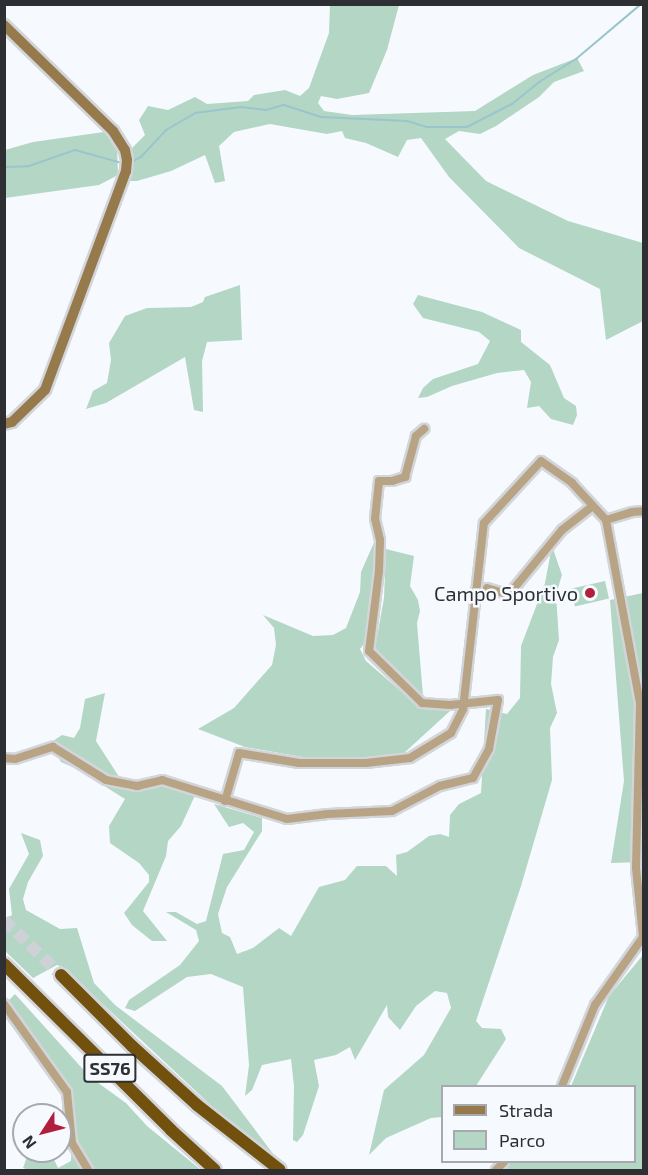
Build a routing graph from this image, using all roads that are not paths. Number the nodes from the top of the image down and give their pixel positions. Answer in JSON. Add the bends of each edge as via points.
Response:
{"nodes":[{"id":1,"x":4,"y":25,"type":"edge"},
{"id":2,"x":4,"y":424,"type":"edge"},
{"id":3,"x":424,"y":429,"type":"dead end"},
{"id":4,"x":593,"y":506,"type":"junction"},
{"id":5,"x":644,"y":511,"type":"edge"},
{"id":6,"x":606,"y":520,"type":"junction"},
{"id":7,"x":487,"y":588,"type":"dead end"},
{"id":8,"x":464,"y":704,"type":"junction"},
{"id":9,"x":4,"y":758,"type":"edge"},
{"id":10,"x":225,"y":801,"type":"junction"},
{"id":11,"x":4,"y":964,"type":"edge"},
{"id":12,"x":62,"y":975,"type":"tunnel mouth"},
{"id":13,"x":4,"y":1004,"type":"edge"},
{"id":14,"x":562,"y":1085,"type":"edge"},
{"id":15,"x":88,"y":1170,"type":"edge"},
{"id":16,"x":215,"y":1170,"type":"edge"},
{"id":17,"x":280,"y":1170,"type":"edge"}],
"edges":[{"from":1,"to":2,"type":"main road","via":[[113,131],[125,150],[126,171],[45,390],[12,422]]},
{"from":3,"to":8,"type":"street","via":[[416,436],[405,477],[379,481],[375,519],[380,540],[379,571],[369,651],[422,703]]},
{"from":4,"to":6,"type":"street"},
{"from":4,"to":7,"type":"street","via":[[562,530],[511,592]]},
{"from":4,"to":8,"type":"street","via":[[572,483],[541,461],[484,523]]},
{"from":5,"to":6,"type":"street"},
{"from":6,"to":14,"type":"street","via":[[640,703],[636,868],[643,937],[595,1005]]},
{"from":8,"to":10,"type":"street","via":[[452,733],[410,758],[366,764],[299,763],[239,753]]},
{"from":8,"to":10,"type":"street","via":[[498,700],[489,749],[472,778],[440,786],[392,811],[287,819]]},
{"from":9,"to":10,"type":"street","via":[[15,759],[52,747],[106,780],[138,786],[162,780]]},
{"from":11,"to":16,"type":"highway","number":"SS76"},
{"from":12,"to":17,"type":"highway","number":"SS76","via":[[197,1105]]},
{"from":13,"to":15,"type":"street","via":[[67,1092],[72,1143]]}]}
